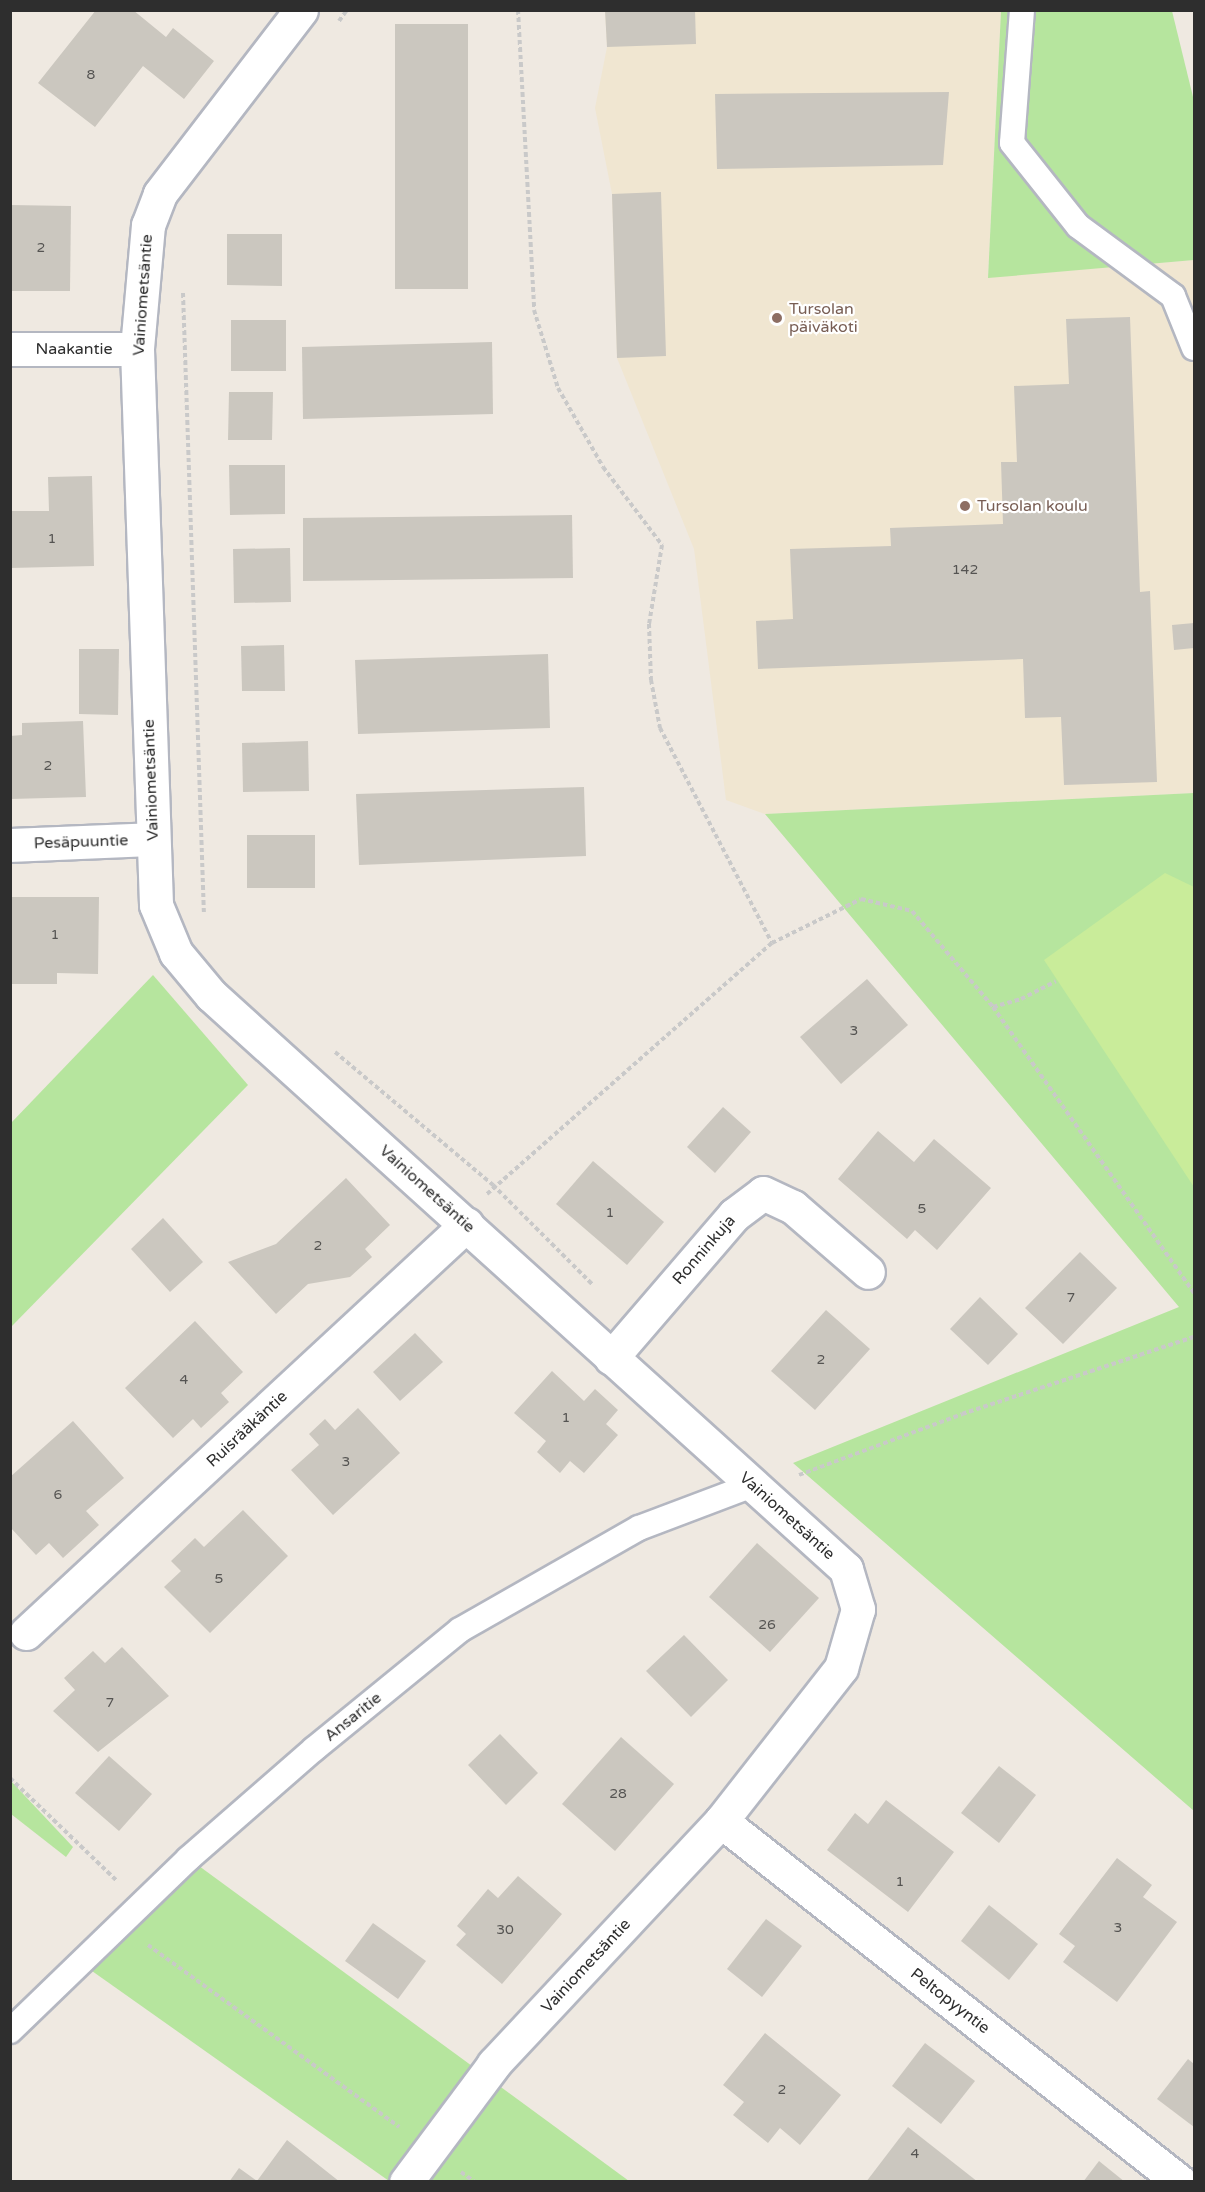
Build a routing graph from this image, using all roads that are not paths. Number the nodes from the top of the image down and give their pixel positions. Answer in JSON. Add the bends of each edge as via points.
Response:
{"nodes":[{"id":1,"x":300,"y":10,"type":"edge"},
{"id":2,"x":1022,"y":10,"type":"edge"},
{"id":3,"x":1194,"y":348,"type":"edge"},
{"id":4,"x":137,"y":349,"type":"junction"},
{"id":5,"x":10,"y":350,"type":"edge"},
{"id":6,"x":152,"y":839,"type":"junction"},
{"id":7,"x":10,"y":844,"type":"edge"},
{"id":8,"x":467,"y":1224,"type":"junction"},
{"id":9,"x":868,"y":1272,"type":"dead end"},
{"id":10,"x":611,"y":1358,"type":"junction"},
{"id":11,"x":753,"y":1485,"type":"junction"},
{"id":12,"x":26,"y":1633,"type":"dead end"},
{"id":13,"x":721,"y":1821,"type":"junction"},
{"id":14,"x":10,"y":2031,"type":"edge"},
{"id":15,"x":406,"y":2181,"type":"edge"},
{"id":16,"x":1180,"y":2181,"type":"edge"}],
"edges":[{"from":1,"to":4,"type":"street","name":"Vainiometsäntie","via":[[160,194],[148,225]]},
{"from":2,"to":3,"type":"lane","via":[[1012,142],[1078,226],[1173,296]]},
{"from":4,"to":5,"type":"street","name":"Naakantie"},
{"from":4,"to":6,"type":"street","name":"Vainiometsäntie"},
{"from":6,"to":7,"type":"street","name":"Pesäpuuntie"},
{"from":6,"to":8,"type":"street","name":"Vainiometsäntie","via":[[156,905],[176,953],[211,995]]},
{"from":8,"to":10,"type":"street","name":"Vainiometsäntie"},
{"from":8,"to":12,"type":"street","name":"Ruisrääkäntie"},
{"from":9,"to":10,"type":"street","name":"Ronninkuja","via":[[793,1207],[764,1194],[734,1215]]},
{"from":10,"to":11,"type":"street","name":"Vainiometsäntie"},
{"from":11,"to":13,"type":"street","name":"Vainiometsäntie","via":[[846,1569],[858,1609],[841,1668]]},
{"from":11,"to":14,"type":"lane","name":"Ansaritie","via":[[639,1528],[460,1630],[188,1859],[144,1907]]},
{"from":13,"to":15,"type":"street","name":"Vainiometsäntie","via":[[494,2064]]},
{"from":13,"to":16,"type":"street","name":"Peltopyyntie"}]}
